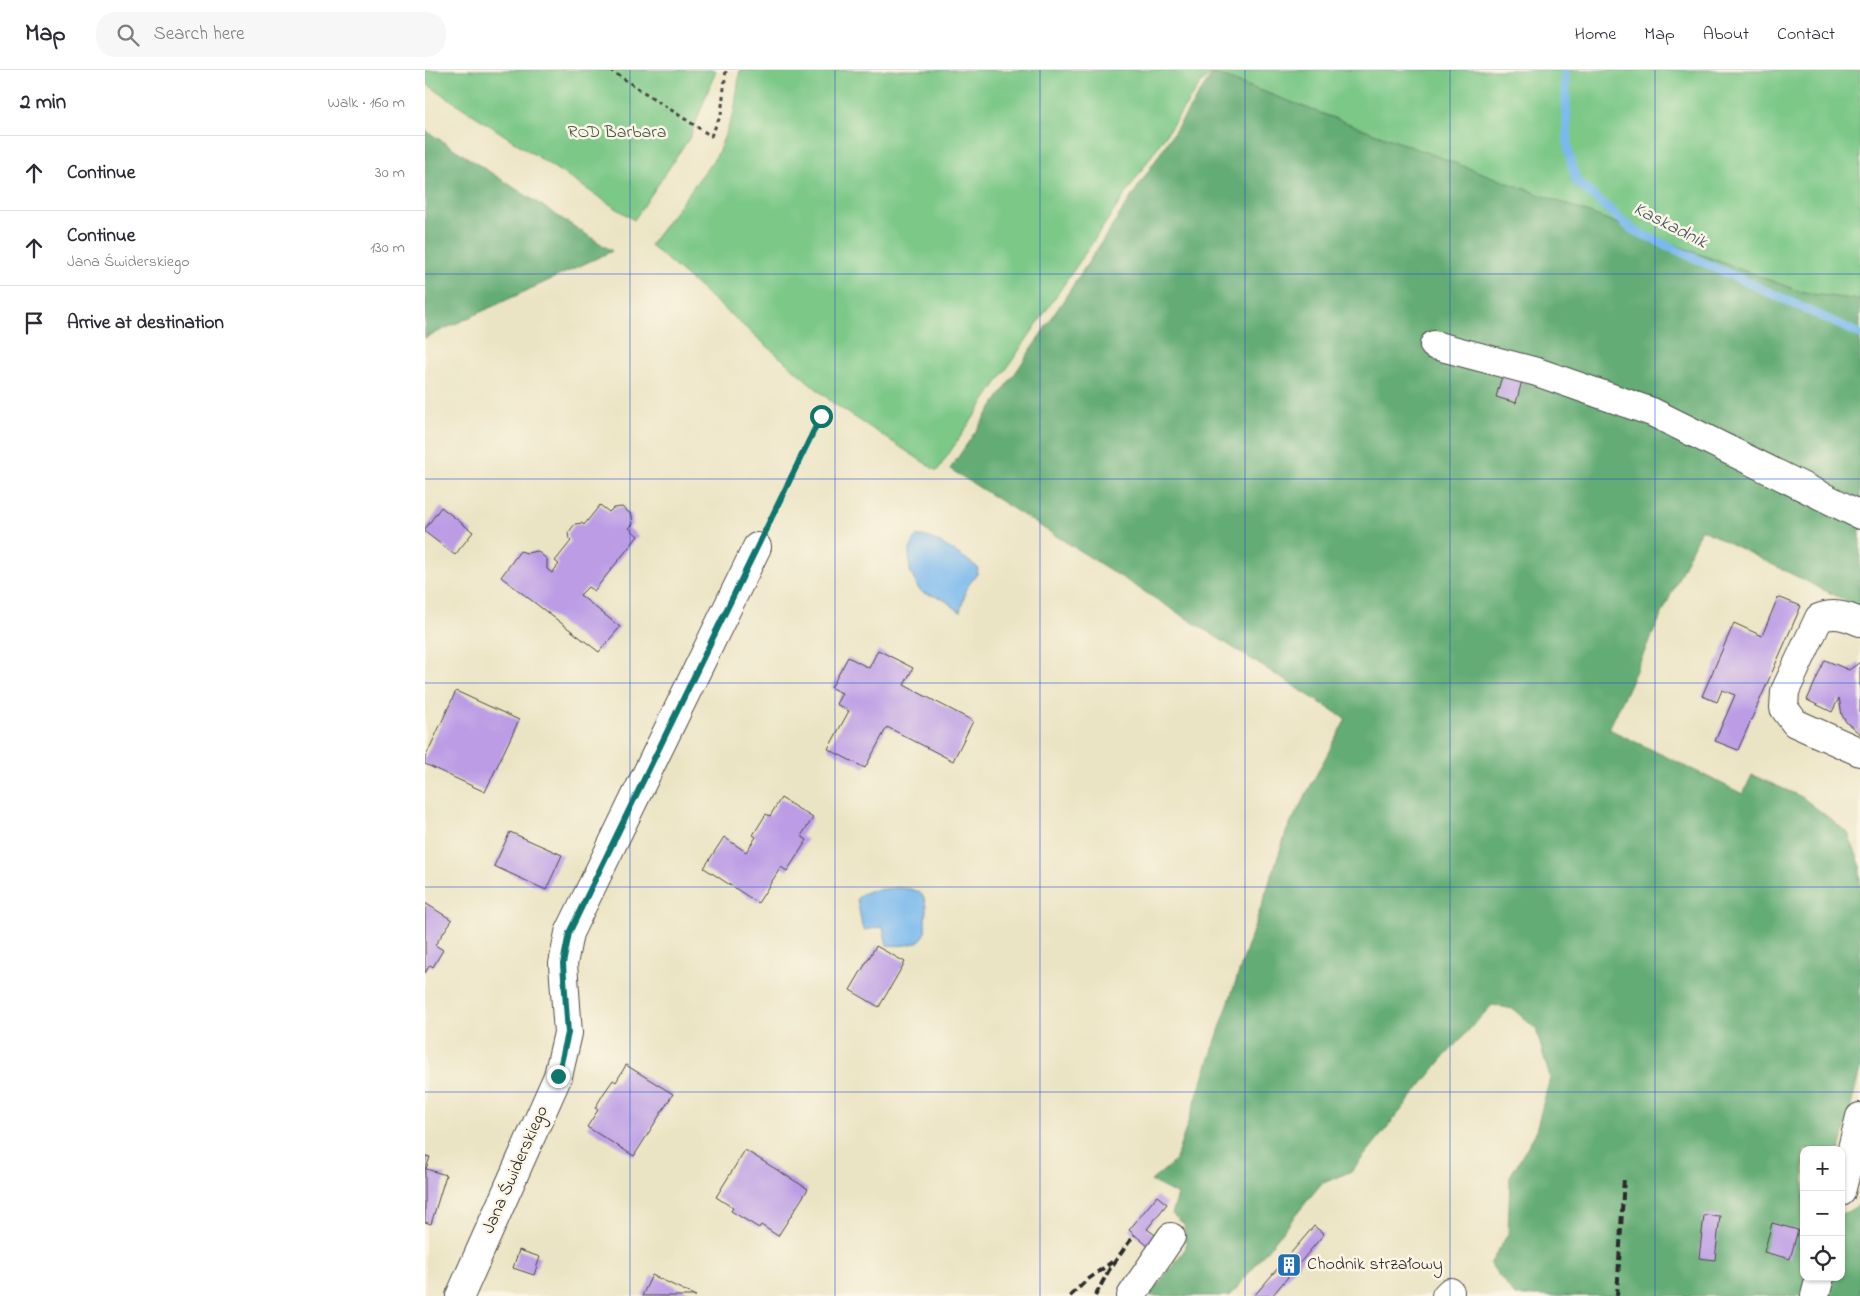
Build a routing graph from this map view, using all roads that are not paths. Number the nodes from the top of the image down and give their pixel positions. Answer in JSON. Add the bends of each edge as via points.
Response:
{"nodes":[{"id":1,"x":1434,"y":345,"type":"dead end"},
{"id":2,"x":1860,"y":516,"type":"edge"},
{"id":3,"x":757,"y":547,"type":"road end"},
{"id":4,"x":1860,"y":622,"type":"edge"},
{"id":5,"x":1860,"y":752,"type":"edge"},
{"id":6,"x":1860,"y":1117,"type":"edge"},
{"id":7,"x":1841,"y":1191,"type":"edge"},
{"id":8,"x":1171,"y":1237,"type":"dead end"},
{"id":9,"x":1819,"y":1281,"type":"edge"},
{"id":10,"x":460,"y":1296,"type":"edge"},
{"id":11,"x":1131,"y":1296,"type":"edge"},
{"id":12,"x":1815,"y":1296,"type":"edge"}],
"edges":[{"from":1,"to":2,"type":"street","via":[[1537,372],[1652,412]]},
{"from":3,"to":10,"type":"street","name":"Jana Świderskiego","via":[[569,933],[563,964],[568,1033],[558,1076]]},
{"from":4,"to":5,"type":"street","via":[[1829,614],[1819,618],[1785,691],[1784,708],[1795,723]]},
{"from":6,"to":7,"type":"street"},
{"from":8,"to":11,"type":"street"},
{"from":9,"to":12,"type":"street"}]}
